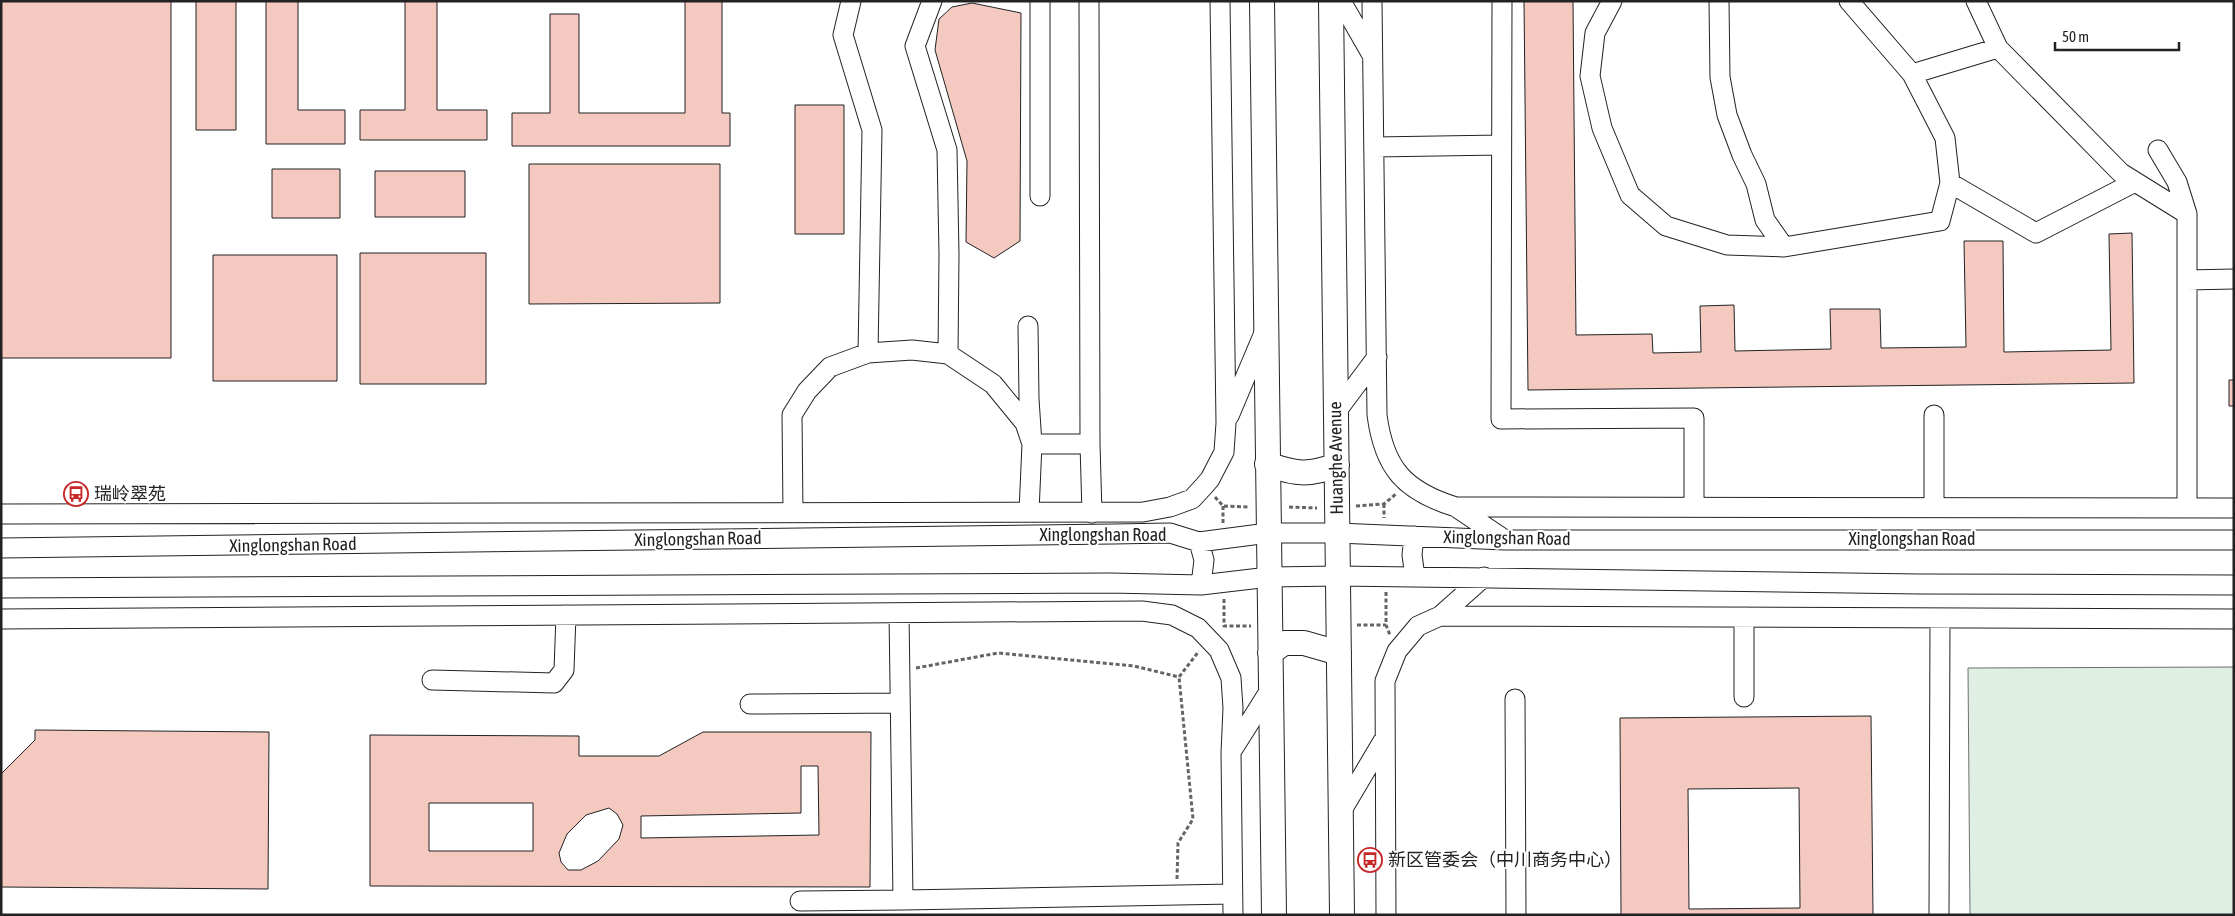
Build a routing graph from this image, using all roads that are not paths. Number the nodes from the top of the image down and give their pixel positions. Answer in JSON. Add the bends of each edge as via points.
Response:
{"nodes":[{"id":1,"x":850,"y":1,"type":"edge"},
{"id":2,"x":932,"y":1,"type":"edge"},
{"id":3,"x":1040,"y":1,"type":"edge"},
{"id":4,"x":1089,"y":1,"type":"edge"},
{"id":5,"x":1220,"y":1,"type":"edge"},
{"id":6,"x":1262,"y":1,"type":"edge"},
{"id":7,"x":1331,"y":1,"type":"edge"},
{"id":8,"x":1341,"y":1,"type":"edge"},
{"id":9,"x":1372,"y":1,"type":"edge"},
{"id":10,"x":1502,"y":1,"type":"edge"},
{"id":11,"x":1612,"y":1,"type":"edge"},
{"id":12,"x":1719,"y":1,"type":"edge"},
{"id":13,"x":1850,"y":1,"type":"edge"},
{"id":14,"x":1976,"y":1,"type":"edge"},
{"id":15,"x":1998,"y":48,"type":"junction"},
{"id":16,"x":1373,"y":56,"type":"junction"},
{"id":17,"x":1912,"y":74,"type":"junction"},
{"id":18,"x":1500,"y":145,"type":"junction"},
{"id":19,"x":1374,"y":147,"type":"junction"},
{"id":20,"x":2158,"y":150,"type":"dead end"},
{"id":21,"x":2135,"y":182,"type":"junction"},
{"id":22,"x":1950,"y":183,"type":"junction"},
{"id":23,"x":1040,"y":196,"type":"dead end"},
{"id":24,"x":2187,"y":214,"type":"junction"},
{"id":25,"x":1784,"y":247,"type":"junction"},
{"id":26,"x":2234,"y":279,"type":"edge"},
{"id":27,"x":2187,"y":280,"type":"junction"},
{"id":28,"x":1028,"y":326,"type":"dead end"},
{"id":29,"x":1266,"y":330,"type":"junction"},
{"id":30,"x":868,"y":353,"type":"junction"},
{"id":31,"x":948,"y":354,"type":"junction"},
{"id":32,"x":1377,"y":357,"type":"junction"},
{"id":33,"x":1336,"y":412,"type":"junction"},
{"id":34,"x":1934,"y":415,"type":"dead end"},
{"id":35,"x":1226,"y":423,"type":"junction"},
{"id":36,"x":1032,"y":444,"type":"junction"},
{"id":37,"x":1090,"y":444,"type":"junction"},
{"id":38,"x":1268,"y":464,"type":"junction"},
{"id":39,"x":1336,"y":465,"type":"junction"},
{"id":40,"x":1456,"y":507,"type":"junction"},
{"id":41,"x":1694,"y":507,"type":"junction"},
{"id":42,"x":1934,"y":507,"type":"junction"},
{"id":43,"x":2187,"y":508,"type":"junction"},
{"id":44,"x":2234,"y":508,"type":"edge"},
{"id":45,"x":793,"y":512,"type":"junction"},
{"id":46,"x":1030,"y":512,"type":"junction"},
{"id":47,"x":1101,"y":513,"type":"junction"},
{"id":48,"x":1,"y":514,"type":"edge"},
{"id":49,"x":1268,"y":533,"type":"junction"},
{"id":50,"x":1337,"y":533,"type":"junction"},
{"id":51,"x":1170,"y":534,"type":"junction"},
{"id":52,"x":1414,"y":536,"type":"junction"},
{"id":53,"x":1,"y":537,"type":"edge"},
{"id":54,"x":1505,"y":540,"type":"junction"},
{"id":55,"x":2234,"y":540,"type":"edge"},
{"id":56,"x":1200,"y":542,"type":"junction"},
{"id":57,"x":10,"y":548,"type":"edge"},
{"id":58,"x":1338,"y":576,"type":"junction"},
{"id":59,"x":1269,"y":577,"type":"junction"},
{"id":60,"x":1415,"y":577,"type":"junction"},
{"id":61,"x":1484,"y":578,"type":"junction"},
{"id":62,"x":1110,"y":583,"type":"junction"},
{"id":63,"x":2234,"y":585,"type":"edge"},
{"id":64,"x":1201,"y":586,"type":"junction"},
{"id":65,"x":1,"y":588,"type":"edge"},
{"id":66,"x":1142,"y":611,"type":"junction"},
{"id":67,"x":899,"y":613,"type":"junction"},
{"id":68,"x":566,"y":615,"type":"junction"},
{"id":69,"x":1440,"y":616,"type":"junction"},
{"id":70,"x":1744,"y":617,"type":"junction"},
{"id":71,"x":1940,"y":618,"type":"junction"},
{"id":72,"x":1,"y":619,"type":"edge"},
{"id":73,"x":2234,"y":619,"type":"edge"},
{"id":74,"x":1270,"y":653,"type":"junction"},
{"id":75,"x":1339,"y":653,"type":"junction"},
{"id":76,"x":432,"y":680,"type":"dead end"},
{"id":77,"x":1270,"y":690,"type":"junction"},
{"id":78,"x":1744,"y":697,"type":"dead end"},
{"id":79,"x":1515,"y":699,"type":"dead end"},
{"id":80,"x":900,"y":703,"type":"junction"},
{"id":81,"x":750,"y":704,"type":"dead end"},
{"id":82,"x":1384,"y":741,"type":"junction"},
{"id":83,"x":1231,"y":753,"type":"junction"},
{"id":84,"x":1341,"y":812,"type":"junction"},
{"id":85,"x":1232,"y":894,"type":"junction"},
{"id":86,"x":902,"y":900,"type":"junction"},
{"id":87,"x":800,"y":901,"type":"dead end"},
{"id":88,"x":1233,"y":915,"type":"edge"},
{"id":89,"x":1274,"y":915,"type":"edge"},
{"id":90,"x":1342,"y":915,"type":"edge"},
{"id":91,"x":1386,"y":915,"type":"edge"},
{"id":92,"x":1516,"y":915,"type":"edge"},
{"id":93,"x":1939,"y":915,"type":"edge"}],
"edges":[{"from":1,"to":30,"type":"street","via":[[843,35],[872,130]]},
{"from":2,"to":31,"type":"street","via":[[915,46],[947,150]]},
{"from":3,"to":23,"type":"street"},
{"from":4,"to":37,"type":"street"},
{"from":5,"to":35,"type":"street"},
{"from":6,"to":29,"type":"main road"},
{"from":7,"to":33,"type":"main road","name":"Huanghe Avenue"},
{"from":8,"to":16,"type":"street"},
{"from":9,"to":16,"type":"street"},
{"from":10,"to":18,"type":"street"},
{"from":11,"to":25,"type":"street","via":[[1595,33],[1590,76],[1602,128],[1630,195],[1666,226],[1727,245]]},
{"from":12,"to":25,"type":"street","via":[[1720,77],[1727,115],[1756,184],[1765,220]]},
{"from":13,"to":17,"type":"street"},
{"from":14,"to":15,"type":"street"},
{"from":15,"to":17,"type":"street"},
{"from":15,"to":21,"type":"street","via":[[2121,173]]},
{"from":16,"to":19,"type":"street"},
{"from":17,"to":22,"type":"street","via":[[1945,138]]},
{"from":18,"to":19,"type":"street"},
{"from":18,"to":41,"type":"street","via":[[1501,419],[1694,418]]},
{"from":19,"to":32,"type":"street"},
{"from":20,"to":24,"type":"street","via":[[2178,182]]},
{"from":21,"to":22,"type":"street","via":[[2036,233]]},
{"from":21,"to":24,"type":"street"},
{"from":22,"to":25,"type":"street","via":[[1940,221]]},
{"from":24,"to":27,"type":"street"},
{"from":26,"to":27,"type":"street"},
{"from":27,"to":43,"type":"street"},
{"from":28,"to":36,"type":"street"},
{"from":29,"to":35,"type":"street"},
{"from":29,"to":38,"type":"main road"},
{"from":30,"to":31,"type":"street","via":[[912,350]]},
{"from":30,"to":45,"type":"street","via":[[830,367],[807,391],[792,415]]},
{"from":31,"to":36,"type":"street","via":[[993,384],[1024,423]]},
{"from":32,"to":33,"type":"street"},
{"from":32,"to":40,"type":"street","via":[[1380,441],[1391,465],[1409,484],[1431,499]]},
{"from":33,"to":39,"type":"main road","name":"Huanghe Avenue"},
{"from":34,"to":42,"type":"street"},
{"from":35,"to":47,"type":"street","via":[[1224,452],[1210,479],[1192,499],[1143,512]]},
{"from":36,"to":37,"type":"street"},
{"from":36,"to":46,"type":"street"},
{"from":37,"to":47,"type":"street"},
{"from":38,"to":39,"type":"main road","via":[[1291,472],[1318,472]]},
{"from":38,"to":49,"type":"main road"},
{"from":39,"to":50,"type":"main road","name":"Huanghe Avenue"},
{"from":40,"to":41,"type":"street"},
{"from":40,"to":54,"type":"street"},
{"from":41,"to":42,"type":"street"},
{"from":42,"to":43,"type":"street"},
{"from":43,"to":44,"type":"street"},
{"from":45,"to":46,"type":"street"},
{"from":45,"to":48,"type":"street"},
{"from":46,"to":47,"type":"street"},
{"from":47,"to":51,"type":"street"},
{"from":49,"to":50,"type":"street","name":"Xinglongshan Road"},
{"from":49,"to":56,"type":"street","name":"Xinglongshan Road"},
{"from":49,"to":59,"type":"main road"},
{"from":50,"to":52,"type":"street","name":"Xinglongshan Road"},
{"from":50,"to":58,"type":"main road","name":"Huanghe Avenue"},
{"from":51,"to":56,"type":"street","name":"Xinglongshan Road"},
{"from":51,"to":57,"type":"street","name":"Xinglongshan Road"},
{"from":52,"to":54,"type":"street","name":"Xinglongshan Road"},
{"from":52,"to":60,"type":"street"},
{"from":53,"to":57,"type":"street"},
{"from":54,"to":55,"type":"street","name":"Xinglongshan Road"},
{"from":56,"to":64,"type":"street","via":[[1204,560]]},
{"from":58,"to":59,"type":"street"},
{"from":58,"to":60,"type":"street"},
{"from":58,"to":75,"type":"main road","name":"Huanghe Avenue"},
{"from":59,"to":64,"type":"street"},
{"from":59,"to":74,"type":"main road"},
{"from":60,"to":61,"type":"street"},
{"from":61,"to":63,"type":"street"},
{"from":61,"to":69,"type":"street"},
{"from":62,"to":64,"type":"street"},
{"from":62,"to":65,"type":"street"},
{"from":62,"to":66,"type":"street"},
{"from":66,"to":67,"type":"street"},
{"from":66,"to":83,"type":"street","via":[[1172,615],[1198,628],[1219,650],[1231,678]]},
{"from":67,"to":68,"type":"street"},
{"from":67,"to":80,"type":"street"},
{"from":68,"to":72,"type":"street"},
{"from":68,"to":76,"type":"street","via":[[564,670],[554,683]]},
{"from":69,"to":70,"type":"street"},
{"from":69,"to":82,"type":"street","via":[[1418,626],[1397,651],[1384,681]]},
{"from":70,"to":71,"type":"street"},
{"from":70,"to":78,"type":"street"},
{"from":71,"to":73,"type":"street"},
{"from":71,"to":93,"type":"street"},
{"from":74,"to":75,"type":"main road","via":[[1284,644],[1304,644]]},
{"from":74,"to":77,"type":"main road"},
{"from":75,"to":84,"type":"main road","name":"Huanghe Avenue"},
{"from":77,"to":83,"type":"street"},
{"from":77,"to":89,"type":"main road"},
{"from":79,"to":92,"type":"street"},
{"from":80,"to":81,"type":"street"},
{"from":80,"to":86,"type":"street"},
{"from":82,"to":84,"type":"street"},
{"from":82,"to":91,"type":"street"},
{"from":83,"to":85,"type":"street"},
{"from":84,"to":90,"type":"main road","name":"Huanghe Avenue"},
{"from":85,"to":86,"type":"street"},
{"from":85,"to":88,"type":"street"},
{"from":86,"to":87,"type":"street"}]}
